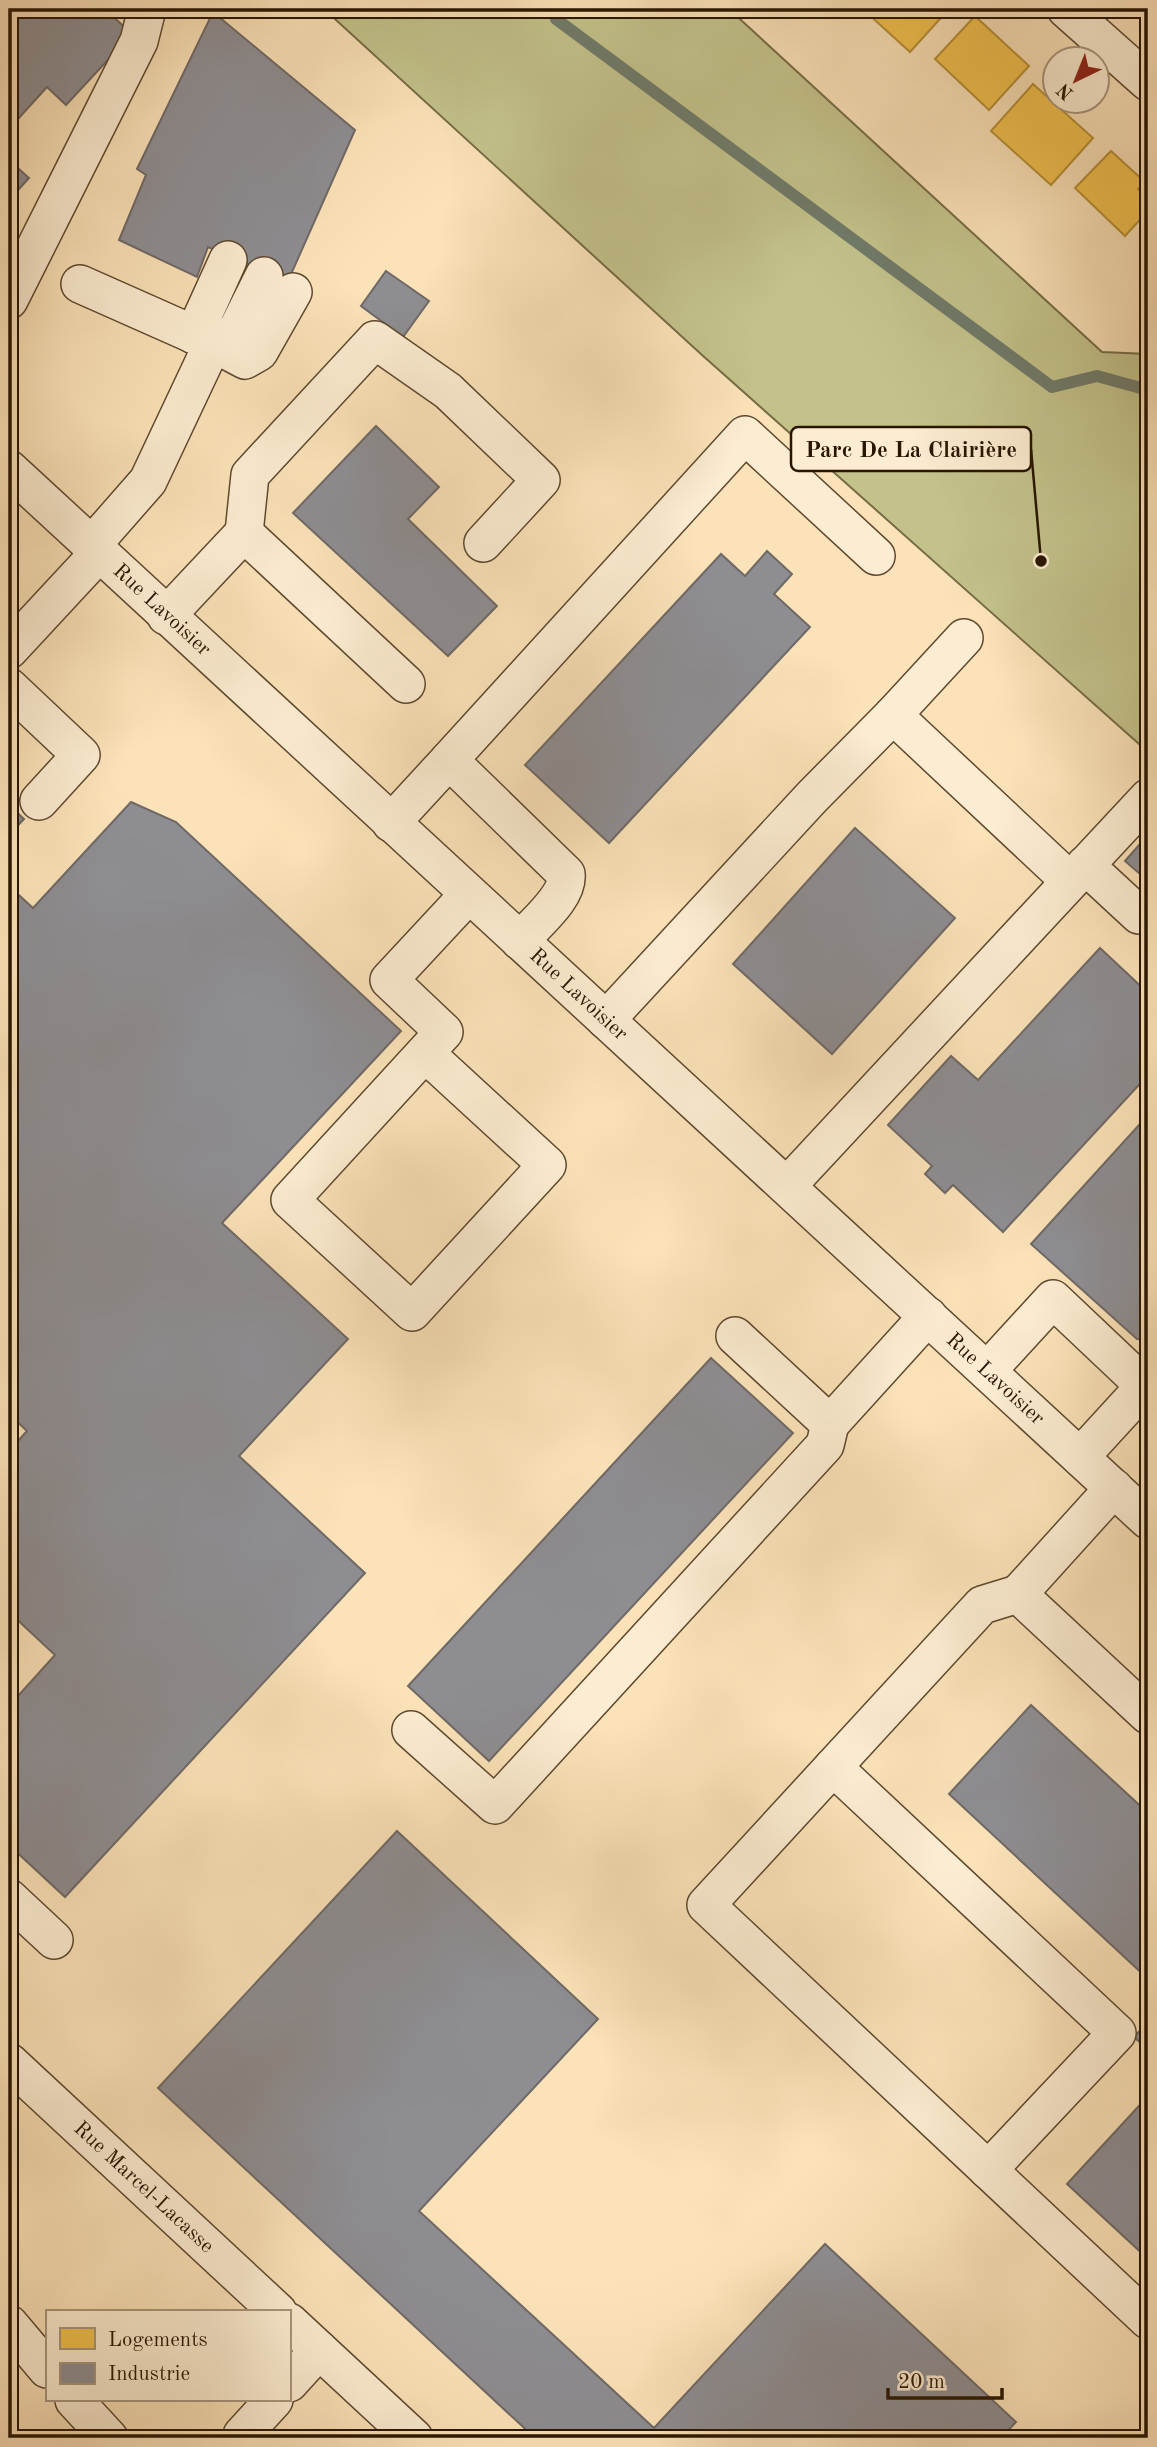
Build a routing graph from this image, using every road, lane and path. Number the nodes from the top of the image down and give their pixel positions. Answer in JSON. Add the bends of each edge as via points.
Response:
{"nodes":[{"id":1,"x":147,"y":9,"type":"edge"},
{"id":2,"x":1066,"y":9,"type":"edge"},
{"id":3,"x":1148,"y":82,"type":"edge"},
{"id":4,"x":228,"y":260,"type":"dead end"},
{"id":5,"x":80,"y":284,"type":"dead end"},
{"id":6,"x":278,"y":284,"type":"dead end"},
{"id":7,"x":9,"y":300,"type":"edge"},
{"id":8,"x":203,"y":339,"type":"junction"},
{"id":9,"x":9,"y":469,"type":"edge"},
{"id":10,"x":244,"y":533,"type":"junction"},
{"id":11,"x":482,"y":543,"type":"dead end"},
{"id":12,"x":95,"y":550,"type":"junction"},
{"id":13,"x":876,"y":555,"type":"dead end"},
{"id":14,"x":166,"y":616,"type":"junction"},
{"id":15,"x":964,"y":638,"type":"dead end"},
{"id":16,"x":9,"y":650,"type":"edge"},
{"id":17,"x":406,"y":684,"type":"dead end"},
{"id":18,"x":9,"y":687,"type":"edge"},
{"id":19,"x":893,"y":715,"type":"junction"},
{"id":20,"x":449,"y":760,"type":"junction"},
{"id":21,"x":1148,"y":798,"type":"edge"},
{"id":22,"x":39,"y":801,"type":"dead end"},
{"id":23,"x":391,"y":823,"type":"junction"},
{"id":24,"x":1077,"y":873,"type":"junction"},
{"id":25,"x":468,"y":894,"type":"junction"},
{"id":26,"x":1139,"y":915,"type":"dead end"},
{"id":27,"x":520,"y":941,"type":"junction"},
{"id":28,"x":606,"y":1020,"type":"junction"},
{"id":29,"x":425,"y":1053,"type":"junction"},
{"id":30,"x":787,"y":1186,"type":"junction"},
{"id":31,"x":928,"y":1316,"type":"junction"},
{"id":32,"x":735,"y":1336,"type":"dead end"},
{"id":33,"x":988,"y":1371,"type":"junction"},
{"id":34,"x":1147,"y":1386,"type":"edge"},
{"id":35,"x":830,"y":1424,"type":"junction"},
{"id":36,"x":1080,"y":1457,"type":"junction"},
{"id":37,"x":1114,"y":1488,"type":"junction"},
{"id":38,"x":1147,"y":1515,"type":"edge"},
{"id":39,"x":1018,"y":1594,"type":"junction"},
{"id":40,"x":1148,"y":1715,"type":"edge"},
{"id":41,"x":411,"y":1730,"type":"dead end"},
{"id":42,"x":833,"y":1767,"type":"junction"},
{"id":43,"x":9,"y":1898,"type":"edge"},
{"id":44,"x":54,"y":1940,"type":"dead end"},
{"id":45,"x":9,"y":2062,"type":"edge"},
{"id":46,"x":988,"y":2170,"type":"junction"},
{"id":47,"x":276,"y":2310,"type":"edge"},
{"id":48,"x":1148,"y":2320,"type":"edge"},
{"id":49,"x":290,"y":2323,"type":"edge"},
{"id":50,"x":319,"y":2350,"type":"junction"},
{"id":51,"x":290,"y":2383,"type":"edge"},
{"id":52,"x":76,"y":2402,"type":"edge"},
{"id":53,"x":272,"y":2402,"type":"edge"},
{"id":54,"x":242,"y":2437,"type":"edge"},
{"id":55,"x":109,"y":2438,"type":"edge"},
{"id":56,"x":414,"y":2438,"type":"edge"}],
"edges":[{"from":1,"to":7,"type":"street","via":[[139,41]]},
{"from":2,"to":3,"type":"street"},
{"from":4,"to":8,"type":"street"},
{"from":5,"to":8,"type":"street"},
{"from":6,"to":8,"type":"street","via":[[236,332]]},
{"from":8,"to":12,"type":"street","via":[[148,481]]},
{"from":9,"to":12,"type":"street","name":"Rue Lavoisier"},
{"from":10,"to":11,"type":"street","via":[[250,475],[375,340],[448,391],[541,480]]},
{"from":10,"to":14,"type":"street"},
{"from":10,"to":17,"type":"street"},
{"from":12,"to":14,"type":"street","name":"Rue Lavoisier"},
{"from":12,"to":16,"type":"street"},
{"from":13,"to":20,"type":"street","via":[[745,435]]},
{"from":14,"to":23,"type":"street","name":"Rue Lavoisier"},
{"from":15,"to":19,"type":"street"},
{"from":18,"to":22,"type":"street","via":[[81,755]]},
{"from":19,"to":24,"type":"street"},
{"from":19,"to":28,"type":"street"},
{"from":20,"to":23,"type":"street"},
{"from":20,"to":27,"type":"street","via":[[566,874],[561,893]]},
{"from":21,"to":24,"type":"street"},
{"from":23,"to":25,"type":"street","name":"Rue Lavoisier"},
{"from":24,"to":26,"type":"street"},
{"from":24,"to":30,"type":"street"},
{"from":25,"to":27,"type":"street","name":"Rue Lavoisier"},
{"from":25,"to":29,"type":"street","via":[[389,980],[444,1032]]},
{"from":27,"to":28,"type":"street","name":"Rue Lavoisier"},
{"from":28,"to":30,"type":"street","name":"Rue Lavoisier"},
{"from":29,"to":29,"type":"street","via":[[289,1200],[412,1312],[547,1165]]},
{"from":30,"to":31,"type":"street","name":"Rue Lavoisier"},
{"from":31,"to":33,"type":"street","name":"Rue Lavoisier"},
{"from":31,"to":35,"type":"street"},
{"from":32,"to":35,"type":"street"},
{"from":33,"to":34,"type":"street","via":[[1053,1299]]},
{"from":33,"to":36,"type":"street","name":"Rue Lavoisier"},
{"from":34,"to":36,"type":"street"},
{"from":35,"to":41,"type":"street","via":[[825,1445],[495,1805]]},
{"from":36,"to":37,"type":"street","name":"Rue Lavoisier"},
{"from":37,"to":38,"type":"street","name":"Rue Lavoisier"},
{"from":37,"to":39,"type":"street"},
{"from":39,"to":40,"type":"street"},
{"from":39,"to":42,"type":"street","via":[[982,1605]]},
{"from":42,"to":46,"type":"street","via":[[706,1905]]},
{"from":42,"to":46,"type":"street","via":[[1117,2032]]},
{"from":43,"to":44,"type":"street"},
{"from":45,"to":47,"type":"street","name":"Rue Marcel-Lacasse"},
{"from":46,"to":48,"type":"street"},
{"from":49,"to":50,"type":"street"},
{"from":50,"to":51,"type":"street"},
{"from":50,"to":56,"type":"street"},
{"from":52,"to":55,"type":"street"},
{"from":53,"to":54,"type":"street"}]}
